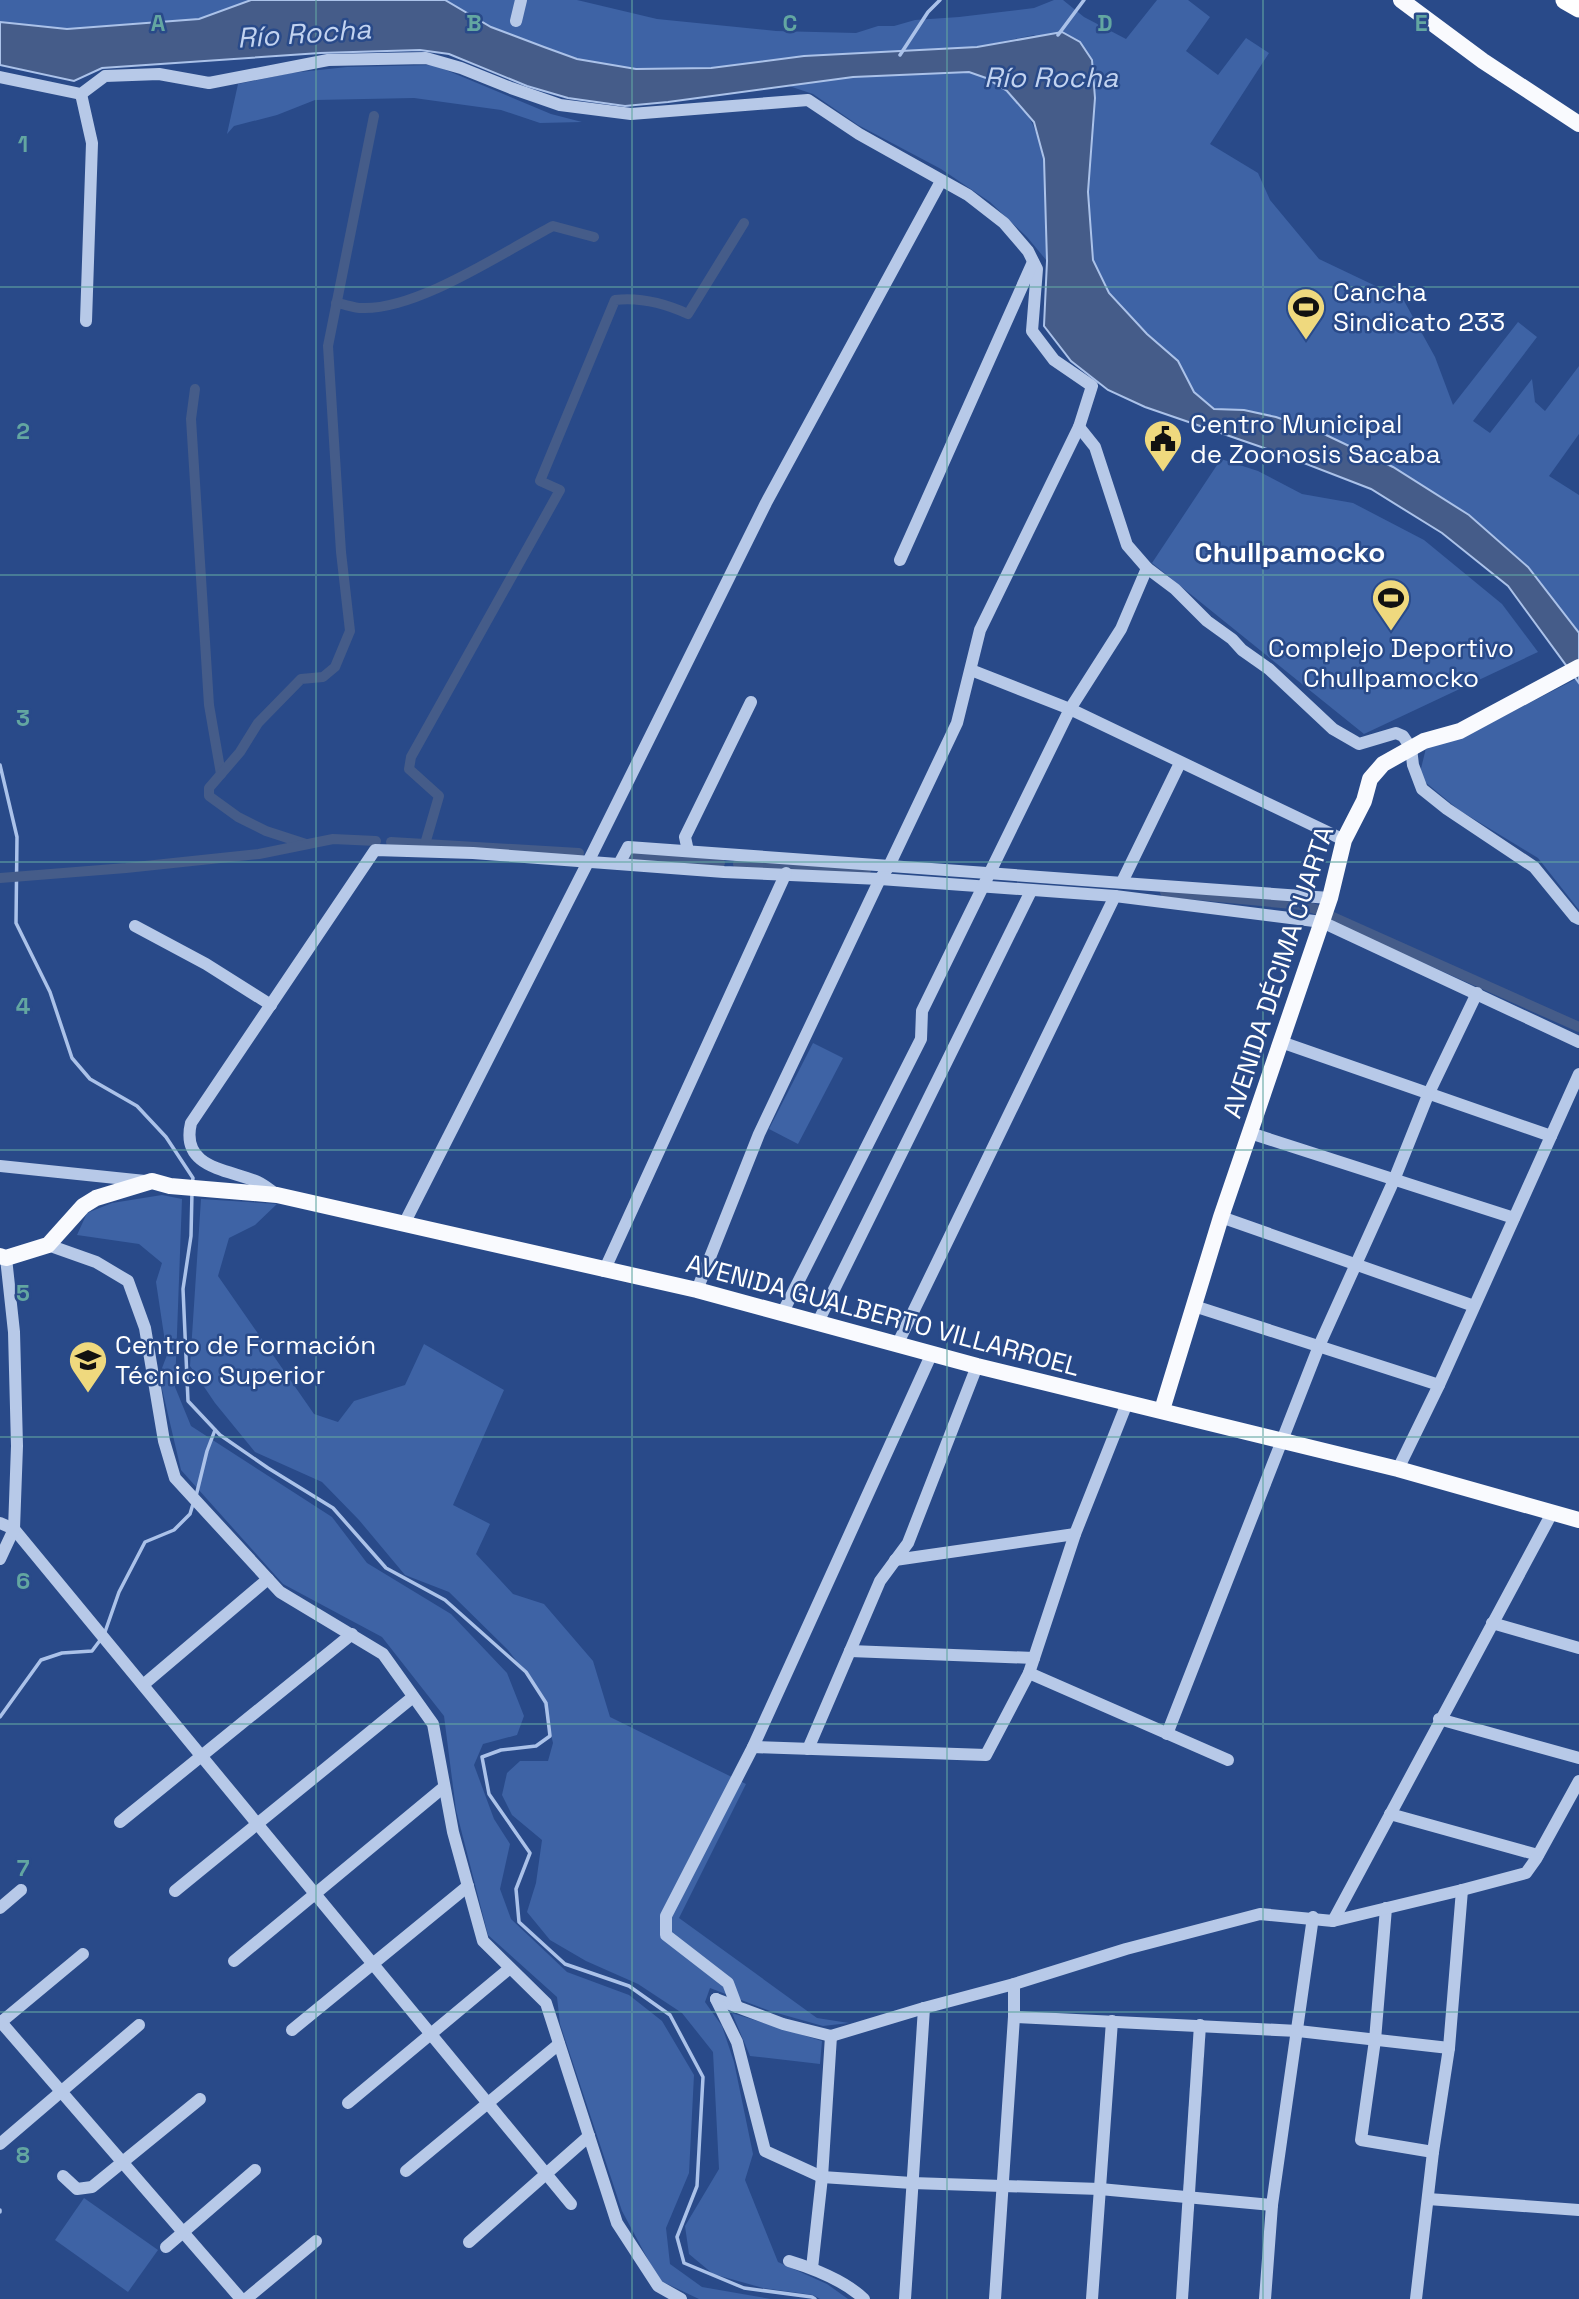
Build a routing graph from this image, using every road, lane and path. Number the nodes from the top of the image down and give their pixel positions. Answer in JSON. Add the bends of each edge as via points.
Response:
{"nodes":[{"id":1,"x":521,"y":0,"type":"edge"},
{"id":2,"x":1401,"y":0,"type":"edge"},
{"id":3,"x":1565,"y":0,"type":"edge"},
{"id":4,"x":1579,"y":8,"type":"edge"},
{"id":5,"x":516,"y":21,"type":"dead end"},
{"id":6,"x":0,"y":77,"type":"edge"},
{"id":7,"x":82,"y":94,"type":"junction"},
{"id":8,"x":1579,"y":124,"type":"edge"},
{"id":9,"x":940,"y":181,"type":"junction"},
{"id":10,"x":1033,"y":262,"type":"junction"},
{"id":11,"x":86,"y":321,"type":"dead end"},
{"id":12,"x":1079,"y":427,"type":"junction"},
{"id":13,"x":900,"y":559,"type":"dead end"},
{"id":14,"x":1147,"y":568,"type":"junction"},
{"id":15,"x":1579,"y":667,"type":"edge"},
{"id":16,"x":971,"y":670,"type":"junction"},
{"id":17,"x":751,"y":702,"type":"dead end"},
{"id":18,"x":1070,"y":709,"type":"junction"},
{"id":19,"x":1411,"y":748,"type":"junction"},
{"id":20,"x":1180,"y":763,"type":"junction"},
{"id":21,"x":1345,"y":840,"type":"junction"},
{"id":22,"x":688,"y":851,"type":"junction"},
{"id":23,"x":588,"y":862,"type":"junction"},
{"id":24,"x":619,"y":864,"type":"junction"},
{"id":25,"x":889,"y":866,"type":"junction"},
{"id":26,"x":786,"y":873,"type":"junction"},
{"id":27,"x":991,"y":874,"type":"junction"},
{"id":28,"x":880,"y":879,"type":"junction"},
{"id":29,"x":1122,"y":882,"type":"junction"},
{"id":30,"x":984,"y":888,"type":"junction"},
{"id":31,"x":1031,"y":891,"type":"junction"},
{"id":32,"x":1115,"y":896,"type":"junction"},
{"id":33,"x":1330,"y":898,"type":"junction"},
{"id":34,"x":1579,"y":919,"type":"edge"},
{"id":35,"x":1322,"y":922,"type":"junction"},
{"id":36,"x":135,"y":926,"type":"dead end"},
{"id":37,"x":1477,"y":993,"type":"junction"},
{"id":38,"x":271,"y":1005,"type":"junction"},
{"id":39,"x":1579,"y":1041,"type":"edge"},
{"id":40,"x":1281,"y":1042,"type":"junction"},
{"id":41,"x":1579,"y":1074,"type":"edge"},
{"id":42,"x":1427,"y":1095,"type":"junction"},
{"id":43,"x":1250,"y":1132,"type":"junction"},
{"id":44,"x":1551,"y":1136,"type":"junction"},
{"id":45,"x":0,"y":1166,"type":"edge"},
{"id":46,"x":1394,"y":1180,"type":"junction"},
{"id":47,"x":152,"y":1181,"type":"junction"},
{"id":48,"x":277,"y":1195,"type":"junction"},
{"id":49,"x":1221,"y":1217,"type":"junction"},
{"id":50,"x":1514,"y":1218,"type":"junction"},
{"id":51,"x":404,"y":1224,"type":"junction"},
{"id":52,"x":48,"y":1245,"type":"junction"},
{"id":53,"x":3,"y":1257,"type":"edge"},
{"id":54,"x":1356,"y":1265,"type":"junction"},
{"id":55,"x":604,"y":1270,"type":"junction"},
{"id":56,"x":696,"y":1290,"type":"junction"},
{"id":57,"x":1194,"y":1306,"type":"junction"},
{"id":58,"x":1474,"y":1306,"type":"junction"},
{"id":59,"x":783,"y":1312,"type":"junction"},
{"id":60,"x":818,"y":1322,"type":"junction"},
{"id":61,"x":898,"y":1343,"type":"junction"},
{"id":62,"x":1319,"y":1346,"type":"junction"},
{"id":63,"x":932,"y":1353,"type":"junction"},
{"id":64,"x":977,"y":1366,"type":"junction"},
{"id":65,"x":1439,"y":1385,"type":"junction"},
{"id":66,"x":1126,"y":1403,"type":"junction"},
{"id":67,"x":1162,"y":1410,"type":"junction"},
{"id":68,"x":1281,"y":1439,"type":"junction"},
{"id":69,"x":1398,"y":1469,"type":"junction"},
{"id":70,"x":1552,"y":1513,"type":"junction"},
{"id":71,"x":1579,"y":1520,"type":"edge"},
{"id":72,"x":0,"y":1523,"type":"edge"},
{"id":73,"x":15,"y":1530,"type":"junction"},
{"id":74,"x":1075,"y":1534,"type":"junction"},
{"id":75,"x":0,"y":1559,"type":"edge"},
{"id":76,"x":895,"y":1560,"type":"junction"},
{"id":77,"x":268,"y":1579,"type":"junction"},
{"id":78,"x":1492,"y":1623,"type":"junction"},
{"id":79,"x":352,"y":1634,"type":"junction"},
{"id":80,"x":1579,"y":1648,"type":"edge"},
{"id":81,"x":850,"y":1651,"type":"junction"},
{"id":82,"x":1034,"y":1658,"type":"junction"},
{"id":83,"x":1029,"y":1673,"type":"junction"},
{"id":84,"x":143,"y":1685,"type":"junction"},
{"id":85,"x":413,"y":1697,"type":"junction"},
{"id":86,"x":1439,"y":1720,"type":"junction"},
{"id":87,"x":1167,"y":1734,"type":"junction"},
{"id":88,"x":753,"y":1747,"type":"junction"},
{"id":89,"x":808,"y":1749,"type":"junction"},
{"id":90,"x":201,"y":1756,"type":"junction"},
{"id":91,"x":1579,"y":1758,"type":"edge"},
{"id":92,"x":1228,"y":1760,"type":"dead end"},
{"id":93,"x":1579,"y":1781,"type":"edge"},
{"id":94,"x":444,"y":1787,"type":"junction"},
{"id":95,"x":1390,"y":1814,"type":"junction"},
{"id":96,"x":120,"y":1822,"type":"dead end"},
{"id":97,"x":257,"y":1824,"type":"junction"},
{"id":98,"x":1538,"y":1855,"type":"junction"},
{"id":99,"x":468,"y":1886,"type":"junction"},
{"id":100,"x":21,"y":1890,"type":"dead end"},
{"id":101,"x":1462,"y":1890,"type":"junction"},
{"id":102,"x":175,"y":1892,"type":"dead end"},
{"id":103,"x":315,"y":1894,"type":"junction"},
{"id":104,"x":0,"y":1908,"type":"edge"},
{"id":105,"x":1386,"y":1908,"type":"junction"},
{"id":106,"x":1313,"y":1917,"type":"junction"},
{"id":107,"x":1333,"y":1921,"type":"junction"},
{"id":108,"x":83,"y":1954,"type":"dead end"},
{"id":109,"x":234,"y":1961,"type":"dead end"},
{"id":110,"x":373,"y":1964,"type":"junction"},
{"id":111,"x":510,"y":1968,"type":"junction"},
{"id":112,"x":1014,"y":1984,"type":"junction"},
{"id":113,"x":737,"y":2007,"type":"junction"},
{"id":114,"x":923,"y":2008,"type":"junction"},
{"id":115,"x":1014,"y":2017,"type":"junction"},
{"id":116,"x":1112,"y":2021,"type":"junction"},
{"id":117,"x":0,"y":2022,"type":"edge"},
{"id":118,"x":139,"y":2025,"type":"dead end"},
{"id":119,"x":1200,"y":2025,"type":"junction"},
{"id":120,"x":292,"y":2030,"type":"dead end"},
{"id":121,"x":1298,"y":2031,"type":"junction"},
{"id":122,"x":431,"y":2035,"type":"junction"},
{"id":123,"x":831,"y":2036,"type":"junction"},
{"id":124,"x":1375,"y":2040,"type":"junction"},
{"id":125,"x":559,"y":2044,"type":"junction"},
{"id":126,"x":1450,"y":2049,"type":"junction"},
{"id":127,"x":61,"y":2092,"type":"junction"},
{"id":128,"x":200,"y":2099,"type":"dead end"},
{"id":129,"x":348,"y":2103,"type":"dead end"},
{"id":130,"x":488,"y":2104,"type":"junction"},
{"id":131,"x":589,"y":2136,"type":"junction"},
{"id":132,"x":0,"y":2144,"type":"edge"},
{"id":133,"x":1433,"y":2152,"type":"junction"},
{"id":134,"x":122,"y":2162,"type":"junction"},
{"id":135,"x":255,"y":2170,"type":"dead end"},
{"id":136,"x":406,"y":2171,"type":"dead end"},
{"id":137,"x":546,"y":2174,"type":"junction"},
{"id":138,"x":63,"y":2176,"type":"dead end"},
{"id":139,"x":822,"y":2177,"type":"junction"},
{"id":140,"x":912,"y":2183,"type":"junction"},
{"id":141,"x":1002,"y":2186,"type":"junction"},
{"id":142,"x":1100,"y":2189,"type":"junction"},
{"id":143,"x":1190,"y":2196,"type":"junction"},
{"id":144,"x":1427,"y":2199,"type":"junction"},
{"id":145,"x":571,"y":2204,"type":"dead end"},
{"id":146,"x":1272,"y":2205,"type":"junction"},
{"id":147,"x":1579,"y":2210,"type":"edge"},
{"id":148,"x":183,"y":2232,"type":"junction"},
{"id":149,"x":316,"y":2241,"type":"dead end"},
{"id":150,"x":469,"y":2242,"type":"dead end"},
{"id":151,"x":166,"y":2247,"type":"dead end"},
{"id":152,"x":789,"y":2261,"type":"dead end"},
{"id":153,"x":812,"y":2268,"type":"junction"},
{"id":154,"x":241,"y":2299,"type":"edge"},
{"id":155,"x":246,"y":2299,"type":"edge"},
{"id":156,"x":681,"y":2299,"type":"edge"},
{"id":157,"x":864,"y":2299,"type":"edge"},
{"id":158,"x":905,"y":2299,"type":"edge"},
{"id":159,"x":995,"y":2299,"type":"edge"},
{"id":160,"x":1092,"y":2299,"type":"edge"},
{"id":161,"x":1182,"y":2299,"type":"edge"},
{"id":162,"x":1265,"y":2299,"type":"edge"},
{"id":163,"x":1416,"y":2299,"type":"edge"}],
"edges":[{"from":1,"to":5,"type":"street"},
{"from":2,"to":8,"type":"main road"},
{"from":3,"to":4,"type":"highway"},
{"from":6,"to":7,"type":"street"},
{"from":7,"to":9,"type":"street","via":[[105,76],[159,74],[209,83],[328,60],[426,58],[560,105],[631,114],[808,100]]},
{"from":7,"to":11,"type":"street","via":[[92,143]]},
{"from":9,"to":10,"type":"street","via":[[968,195],[1004,223]]},
{"from":9,"to":23,"type":"street","via":[[766,503]]},
{"from":10,"to":12,"type":"street","via":[[1037,269],[1032,331],[1054,360],[1092,386]]},
{"from":10,"to":13,"type":"street"},
{"from":12,"to":14,"type":"street","via":[[1096,447],[1127,545]]},
{"from":12,"to":16,"type":"street","via":[[980,629]]},
{"from":14,"to":18,"type":"street","via":[[1121,629]]},
{"from":14,"to":19,"type":"street","via":[[1269,668],[1334,729],[1359,744],[1395,733]]},
{"from":15,"to":19,"type":"main road","name":"AVENIDA DÉCIMA CUARTA","via":[[1460,731]]},
{"from":16,"to":18,"type":"street"},
{"from":16,"to":25,"type":"street","via":[[957,723]]},
{"from":17,"to":22,"type":"street","via":[[685,837]]},
{"from":18,"to":20,"type":"street"},
{"from":18,"to":27,"type":"street"},
{"from":19,"to":21,"type":"main road","name":"AVENIDA DÉCIMA CUARTA","via":[[1383,764],[1370,779]]},
{"from":19,"to":34,"type":"street","via":[[1422,789],[1534,867]]},
{"from":20,"to":21,"type":"street"},
{"from":20,"to":29,"type":"street"},
{"from":21,"to":33,"type":"main road","name":"AVENIDA DÉCIMA CUARTA"},
{"from":22,"to":24,"type":"street","via":[[628,847]]},
{"from":22,"to":25,"type":"street"},
{"from":23,"to":24,"type":"street"},
{"from":23,"to":38,"type":"street","via":[[375,850]]},
{"from":23,"to":51,"type":"street"},
{"from":24,"to":26,"type":"street"},
{"from":25,"to":27,"type":"street"},
{"from":25,"to":28,"type":"street"},
{"from":26,"to":28,"type":"street"},
{"from":26,"to":55,"type":"street"},
{"from":27,"to":29,"type":"street"},
{"from":27,"to":30,"type":"street"},
{"from":28,"to":30,"type":"street"},
{"from":28,"to":56,"type":"street","via":[[760,1134]]},
{"from":29,"to":33,"type":"street"},
{"from":30,"to":31,"type":"street"},
{"from":30,"to":59,"type":"street","via":[[922,1011],[921,1040]]},
{"from":31,"to":32,"type":"street"},
{"from":31,"to":60,"type":"street"},
{"from":32,"to":35,"type":"street"},
{"from":32,"to":61,"type":"street"},
{"from":33,"to":35,"type":"main road","name":"AVENIDA DÉCIMA CUARTA"},
{"from":35,"to":37,"type":"street"},
{"from":35,"to":40,"type":"main road","name":"AVENIDA DÉCIMA CUARTA"},
{"from":36,"to":38,"type":"street"},
{"from":37,"to":39,"type":"street"},
{"from":37,"to":42,"type":"street"},
{"from":38,"to":48,"type":"street","via":[[188,1134],[195,1155],[203,1161],[260,1182]]},
{"from":40,"to":42,"type":"street"},
{"from":40,"to":43,"type":"main road","name":"AVENIDA DÉCIMA CUARTA"},
{"from":41,"to":44,"type":"street"},
{"from":42,"to":44,"type":"street"},
{"from":42,"to":46,"type":"street"},
{"from":43,"to":46,"type":"street"},
{"from":43,"to":49,"type":"main road","name":"AVENIDA DÉCIMA CUARTA"},
{"from":44,"to":50,"type":"street"},
{"from":45,"to":47,"type":"street"},
{"from":46,"to":50,"type":"street"},
{"from":46,"to":54,"type":"street"},
{"from":47,"to":48,"type":"main road","name":"AVENIDA GUALBERTO VILLARROEL"},
{"from":47,"to":52,"type":"main road","via":[[83,1206]]},
{"from":48,"to":51,"type":"main road","name":"AVENIDA GUALBERTO VILLARROEL"},
{"from":49,"to":54,"type":"street"},
{"from":49,"to":57,"type":"main road","name":"AVENIDA DÉCIMA CUARTA"},
{"from":50,"to":58,"type":"street"},
{"from":51,"to":55,"type":"main road","name":"AVENIDA GUALBERTO VILLARROEL"},
{"from":52,"to":53,"type":"main road"},
{"from":52,"to":77,"type":"street","via":[[96,1262],[128,1281],[145,1328],[164,1441],[175,1478]]},
{"from":53,"to":73,"type":"street","via":[[14,1332]]},
{"from":54,"to":58,"type":"street"},
{"from":54,"to":62,"type":"street"},
{"from":55,"to":56,"type":"main road","name":"AVENIDA GUALBERTO VILLARROEL"},
{"from":56,"to":59,"type":"main road","name":"AVENIDA GUALBERTO VILLARROEL"},
{"from":57,"to":62,"type":"street"},
{"from":57,"to":67,"type":"main road","name":"AVENIDA DÉCIMA CUARTA"},
{"from":58,"to":65,"type":"street"},
{"from":59,"to":60,"type":"main road","name":"AVENIDA GUALBERTO VILLARROEL"},
{"from":60,"to":61,"type":"main road","name":"AVENIDA GUALBERTO VILLARROEL"},
{"from":61,"to":63,"type":"main road","name":"AVENIDA GUALBERTO VILLARROEL"},
{"from":62,"to":65,"type":"street"},
{"from":62,"to":68,"type":"street"},
{"from":63,"to":64,"type":"main road","name":"AVENIDA GUALBERTO VILLARROEL"},
{"from":63,"to":88,"type":"street"},
{"from":64,"to":66,"type":"main road","name":"AVENIDA GUALBERTO VILLARROEL"},
{"from":64,"to":76,"type":"street","via":[[908,1543]]},
{"from":65,"to":69,"type":"street"},
{"from":66,"to":67,"type":"main road","name":"AVENIDA GUALBERTO VILLARROEL"},
{"from":66,"to":74,"type":"street"},
{"from":67,"to":68,"type":"main road","name":"AVENIDA GUALBERTO VILLARROEL"},
{"from":68,"to":69,"type":"main road","name":"AVENIDA GUALBERTO VILLARROEL"},
{"from":68,"to":87,"type":"street"},
{"from":69,"to":70,"type":"main road","name":"AVENIDA GUALBERTO VILLARROEL"},
{"from":70,"to":71,"type":"main road","name":"AVENIDA GUALBERTO VILLARROEL"},
{"from":70,"to":78,"type":"street"},
{"from":72,"to":73,"type":"street"},
{"from":73,"to":75,"type":"street"},
{"from":73,"to":84,"type":"street"},
{"from":74,"to":76,"type":"street"},
{"from":74,"to":82,"type":"street"},
{"from":76,"to":81,"type":"street","via":[[880,1581]]},
{"from":77,"to":79,"type":"street","via":[[280,1592]]},
{"from":77,"to":84,"type":"street"},
{"from":78,"to":80,"type":"street"},
{"from":78,"to":86,"type":"street"},
{"from":79,"to":85,"type":"street","via":[[383,1654]]},
{"from":79,"to":90,"type":"street"},
{"from":81,"to":82,"type":"street"},
{"from":81,"to":89,"type":"street"},
{"from":82,"to":83,"type":"street"},
{"from":83,"to":87,"type":"street"},
{"from":83,"to":89,"type":"street","via":[[986,1755]]},
{"from":84,"to":90,"type":"street"},
{"from":85,"to":94,"type":"street","via":[[433,1724]]},
{"from":85,"to":97,"type":"street"},
{"from":86,"to":91,"type":"street"},
{"from":86,"to":95,"type":"street"},
{"from":87,"to":92,"type":"street"},
{"from":88,"to":89,"type":"street"},
{"from":88,"to":113,"type":"street","via":[[666,1916],[666,1935],[728,1983]]},
{"from":90,"to":96,"type":"street"},
{"from":90,"to":97,"type":"street"},
{"from":93,"to":98,"type":"street"},
{"from":94,"to":99,"type":"street"},
{"from":94,"to":103,"type":"street"},
{"from":95,"to":98,"type":"street"},
{"from":95,"to":107,"type":"street"},
{"from":97,"to":102,"type":"street"},
{"from":97,"to":103,"type":"street"},
{"from":98,"to":101,"type":"street","via":[[1525,1872]]},
{"from":99,"to":110,"type":"street"},
{"from":99,"to":111,"type":"street","via":[[483,1941]]},
{"from":100,"to":104,"type":"street"},
{"from":101,"to":105,"type":"street"},
{"from":101,"to":126,"type":"street"},
{"from":103,"to":109,"type":"street"},
{"from":103,"to":110,"type":"street"},
{"from":105,"to":107,"type":"street"},
{"from":105,"to":124,"type":"street"},
{"from":106,"to":107,"type":"street"},
{"from":106,"to":112,"type":"street","via":[[1260,1913]]},
{"from":106,"to":121,"type":"street"},
{"from":108,"to":117,"type":"street"},
{"from":110,"to":120,"type":"street"},
{"from":110,"to":122,"type":"street"},
{"from":111,"to":122,"type":"street"},
{"from":111,"to":125,"type":"street","via":[[546,2003]]},
{"from":112,"to":114,"type":"street"},
{"from":112,"to":115,"type":"street"},
{"from":113,"to":123,"type":"street"},
{"from":113,"to":139,"type":"street","via":[[716,1999],[737,2042],[765,2151]]},
{"from":114,"to":123,"type":"street"},
{"from":114,"to":140,"type":"street"},
{"from":115,"to":116,"type":"street"},
{"from":115,"to":141,"type":"street"},
{"from":116,"to":119,"type":"street"},
{"from":116,"to":142,"type":"street"},
{"from":117,"to":127,"type":"street"},
{"from":118,"to":127,"type":"street"},
{"from":119,"to":121,"type":"street"},
{"from":119,"to":143,"type":"street"},
{"from":121,"to":124,"type":"street"},
{"from":121,"to":146,"type":"street"},
{"from":122,"to":129,"type":"street"},
{"from":122,"to":130,"type":"street"},
{"from":123,"to":139,"type":"street"},
{"from":124,"to":126,"type":"street"},
{"from":124,"to":133,"type":"street","via":[[1361,2140]]},
{"from":125,"to":130,"type":"street"},
{"from":125,"to":131,"type":"street"},
{"from":126,"to":133,"type":"street"},
{"from":127,"to":132,"type":"street"},
{"from":127,"to":134,"type":"street"},
{"from":128,"to":134,"type":"street"},
{"from":130,"to":136,"type":"street"},
{"from":130,"to":137,"type":"street"},
{"from":131,"to":137,"type":"street"},
{"from":131,"to":156,"type":"street","via":[[617,2223],[658,2286]]},
{"from":133,"to":144,"type":"street"},
{"from":134,"to":138,"type":"street","via":[[92,2187],[77,2189]]},
{"from":134,"to":148,"type":"street"},
{"from":135,"to":148,"type":"street"},
{"from":137,"to":145,"type":"street"},
{"from":137,"to":150,"type":"street"},
{"from":139,"to":140,"type":"street"},
{"from":139,"to":153,"type":"street"},
{"from":140,"to":141,"type":"street"},
{"from":140,"to":158,"type":"street"},
{"from":141,"to":142,"type":"street"},
{"from":141,"to":159,"type":"street"},
{"from":142,"to":143,"type":"street"},
{"from":142,"to":160,"type":"street"},
{"from":143,"to":146,"type":"street"},
{"from":143,"to":161,"type":"street"},
{"from":144,"to":147,"type":"street"},
{"from":144,"to":163,"type":"street"},
{"from":146,"to":162,"type":"street"},
{"from":148,"to":151,"type":"street"},
{"from":148,"to":154,"type":"street"},
{"from":149,"to":155,"type":"street"},
{"from":152,"to":153,"type":"street"},
{"from":153,"to":157,"type":"street"}]}
